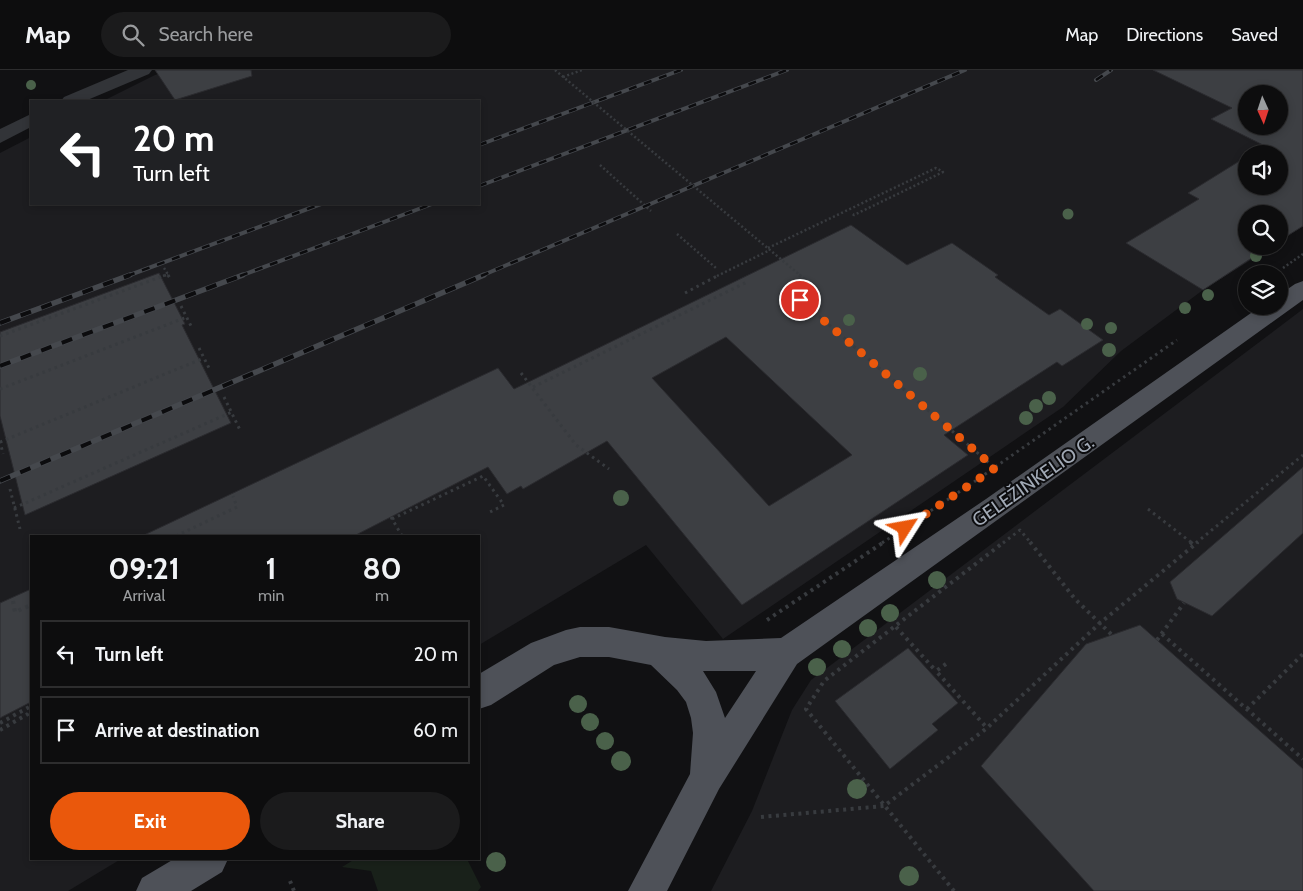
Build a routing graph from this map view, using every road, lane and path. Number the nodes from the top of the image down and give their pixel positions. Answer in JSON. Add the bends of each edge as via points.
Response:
{"nodes":[{"id":1,"x":143,"y":70,"type":"edge"},
{"id":2,"x":555,"y":70,"type":"edge"},
{"id":3,"x":582,"y":70,"type":"edge"},
{"id":4,"x":563,"y":77,"type":"junction"},
{"id":5,"x":72,"y":100,"type":"edge"},
{"id":6,"x":30,"y":112,"type":"edge"},
{"id":7,"x":7,"y":113,"type":"dead end"},
{"id":8,"x":30,"y":121,"type":"edge"},
{"id":9,"x":0,"y":137,"type":"edge"},
{"id":10,"x":600,"y":166,"type":"dead end"},
{"id":11,"x":651,"y":211,"type":"dead end"},
{"id":12,"x":852,"y":214,"type":"dead end"},
{"id":13,"x":677,"y":234,"type":"dead end"},
{"id":14,"x":769,"y":249,"type":"junction"},
{"id":15,"x":1303,"y":254,"type":"edge"},
{"id":16,"x":1287,"y":265,"type":"edge"},
{"id":17,"x":164,"y":268,"type":"dead end"},
{"id":18,"x":716,"y":268,"type":"dead end"},
{"id":19,"x":168,"y":274,"type":"junction"},
{"id":20,"x":170,"y":280,"type":"dead end"},
{"id":21,"x":747,"y":282,"type":"dead end"},
{"id":22,"x":1303,"y":289,"type":"edge"},
{"id":23,"x":685,"y":293,"type":"dead end"},
{"id":24,"x":1288,"y":299,"type":"edge"},
{"id":25,"x":181,"y":306,"type":"dead end"},
{"id":26,"x":1265,"y":315,"type":"edge"},
{"id":27,"x":187,"y":317,"type":"junction"},
{"id":28,"x":192,"y":328,"type":"dead end"},
{"id":29,"x":0,"y":336,"type":"edge"},
{"id":30,"x":1180,"y":338,"type":"dead end"},
{"id":31,"x":199,"y":348,"type":"dead end"},
{"id":32,"x":204,"y":358,"type":"junction"},
{"id":33,"x":209,"y":368,"type":"dead end"},
{"id":34,"x":521,"y":373,"type":"dead end"},
{"id":35,"x":533,"y":387,"type":"junction"},
{"id":36,"x":0,"y":389,"type":"edge"},
{"id":37,"x":224,"y":397,"type":"dead end"},
{"id":38,"x":232,"y":412,"type":"junction"},
{"id":39,"x":240,"y":430,"type":"dead end"},
{"id":40,"x":0,"y":441,"type":"edge"},
{"id":41,"x":3,"y":454,"type":"dead end"},
{"id":42,"x":1303,"y":455,"type":"edge"},
{"id":43,"x":995,"y":468,"type":"junction"},
{"id":44,"x":609,"y":469,"type":"dead end"},
{"id":45,"x":10,"y":490,"type":"dead end"},
{"id":46,"x":232,"y":496,"type":"dead end"},
{"id":47,"x":14,"y":508,"type":"junction"},
{"id":48,"x":1148,"y":509,"type":"dead end"},
{"id":49,"x":490,"y":512,"type":"dead end"},
{"id":50,"x":20,"y":529,"type":"dead end"},
{"id":51,"x":178,"y":535,"type":"edge"},
{"id":52,"x":401,"y":535,"type":"edge"},
{"id":53,"x":1194,"y":545,"type":"junction"},
{"id":54,"x":13,"y":601,"type":"dead end"},
{"id":55,"x":1184,"y":602,"type":"dead end"},
{"id":56,"x":30,"y":604,"type":"edge"},
{"id":57,"x":762,"y":624,"type":"dead end"},
{"id":58,"x":1099,"y":624,"type":"junction"},
{"id":59,"x":896,"y":626,"type":"junction"},
{"id":60,"x":1162,"y":634,"type":"junction"},
{"id":61,"x":1112,"y":635,"type":"dead end"},
{"id":62,"x":1157,"y":640,"type":"dead end"},
{"id":63,"x":659,"y":651,"type":"junction"},
{"id":64,"x":786,"y":653,"type":"junction"},
{"id":65,"x":1303,"y":654,"type":"edge"},
{"id":66,"x":946,"y":664,"type":"dead end"},
{"id":67,"x":936,"y":671,"type":"junction"},
{"id":68,"x":480,"y":692,"type":"edge"},
{"id":69,"x":30,"y":708,"type":"edge"},
{"id":70,"x":1247,"y":709,"type":"junction"},
{"id":71,"x":30,"y":710,"type":"edge"},
{"id":72,"x":0,"y":723,"type":"edge"},
{"id":73,"x":987,"y":728,"type":"junction"},
{"id":74,"x":0,"y":730,"type":"edge"},
{"id":75,"x":1303,"y":759,"type":"edge"},
{"id":76,"x":707,"y":777,"type":"junction"},
{"id":77,"x":884,"y":806,"type":"junction"},
{"id":78,"x":761,"y":817,"type":"dead end"},
{"id":79,"x":207,"y":860,"type":"edge"},
{"id":80,"x":290,"y":881,"type":"dead end"},
{"id":81,"x":154,"y":891,"type":"edge"},
{"id":82,"x":294,"y":891,"type":"edge"},
{"id":83,"x":647,"y":891,"type":"edge"},
{"id":84,"x":954,"y":891,"type":"edge"}],
"edges":[{"from":1,"to":5,"type":"street"},
{"from":2,"to":4,"type":"path","bridge":true},
{"from":3,"to":4,"type":"path"},
{"from":4,"to":14,"type":"path","bridge":true},
{"from":6,"to":7,"type":"street"},
{"from":8,"to":9,"type":"street"},
{"from":10,"to":11,"type":"path"},
{"from":12,"to":14,"type":"path","via":[[943,172],[936,168]]},
{"from":13,"to":18,"type":"path"},
{"from":14,"to":23,"type":"path"},
{"from":14,"to":43,"type":"path","bridge":true,"via":[[818,290],[800,300]]},
{"from":15,"to":16,"type":"path"},
{"from":17,"to":19,"type":"path"},
{"from":19,"to":20,"type":"path"},
{"from":19,"to":29,"type":"path"},
{"from":21,"to":35,"type":"path"},
{"from":22,"to":24,"type":"main road","name":"GELEŽINKELIO G."},
{"from":25,"to":27,"type":"path"},
{"from":26,"to":64,"type":"main road","name":"GELEŽINKELIO G."},
{"from":27,"to":28,"type":"path"},
{"from":27,"to":36,"type":"path"},
{"from":30,"to":43,"type":"path"},
{"from":31,"to":32,"type":"path"},
{"from":32,"to":33,"type":"path"},
{"from":32,"to":40,"type":"path"},
{"from":34,"to":35,"type":"path"},
{"from":35,"to":44,"type":"path","via":[[576,445]]},
{"from":37,"to":38,"type":"path"},
{"from":38,"to":39,"type":"path"},
{"from":38,"to":47,"type":"path"},
{"from":40,"to":41,"type":"path"},
{"from":42,"to":53,"type":"path"},
{"from":43,"to":57,"type":"path"},
{"from":45,"to":47,"type":"path"},
{"from":46,"to":51,"type":"path","via":[[237,507]]},
{"from":47,"to":50,"type":"path"},
{"from":48,"to":53,"type":"path"},
{"from":49,"to":52,"type":"path","via":[[504,505],[484,476],[391,518]]},
{"from":53,"to":58,"type":"path"},
{"from":54,"to":56,"type":"path","via":[[15,612]]},
{"from":55,"to":60,"type":"path"},
{"from":58,"to":59,"type":"path","via":[[1020,530]]},
{"from":58,"to":61,"type":"path"},
{"from":58,"to":73,"type":"path"},
{"from":59,"to":67,"type":"path"},
{"from":59,"to":77,"type":"path","via":[[824,681],[806,709]]},
{"from":60,"to":62,"type":"path"},
{"from":60,"to":70,"type":"path"},
{"from":63,"to":64,"type":"main road","name":"GELEŽINKELIO G.","via":[[724,658]]},
{"from":63,"to":68,"type":"main road","name":"GELEŽINKELIO G.","via":[[619,642],[565,646],[529,662]]},
{"from":63,"to":76,"type":"main road","name":"GELEŽINKELIO G.","via":[[683,671],[699,691],[708,713],[711,739]]},
{"from":64,"to":76,"type":"main road","name":"GELEŽINKELIO G."},
{"from":65,"to":70,"type":"path"},
{"from":66,"to":67,"type":"path"},
{"from":67,"to":73,"type":"path"},
{"from":69,"to":72,"type":"path"},
{"from":70,"to":75,"type":"path"},
{"from":71,"to":74,"type":"path"},
{"from":73,"to":77,"type":"path"},
{"from":76,"to":83,"type":"main road","name":"GELEŽINKELIO G."},
{"from":77,"to":78,"type":"path"},
{"from":77,"to":84,"type":"path"},
{"from":79,"to":81,"type":"main road"},
{"from":80,"to":82,"type":"path"}]}
